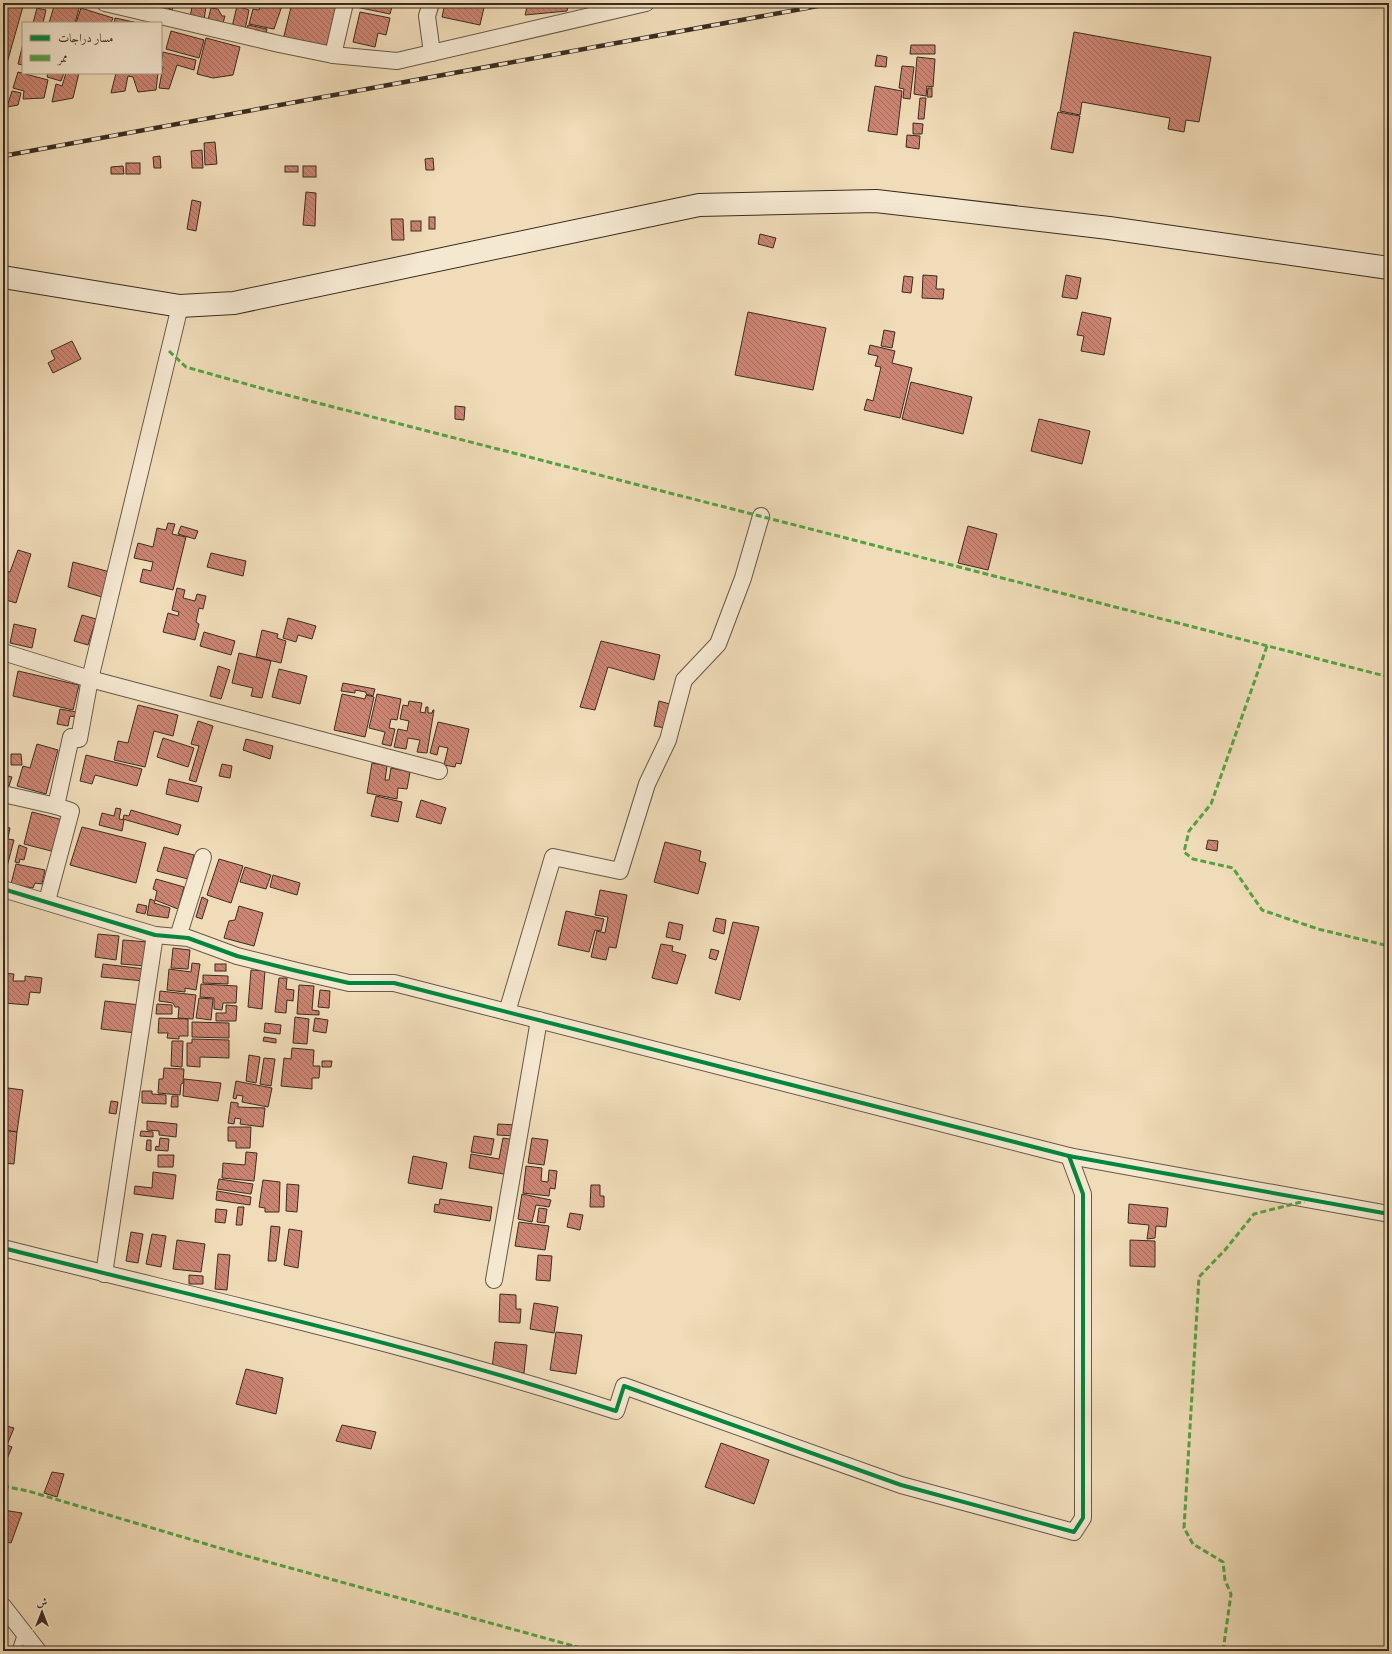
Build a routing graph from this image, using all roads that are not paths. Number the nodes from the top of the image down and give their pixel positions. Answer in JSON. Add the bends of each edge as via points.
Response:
{"nodes":[{"id":1,"x":105,"y":3,"type":"edge"},
{"id":2,"x":345,"y":3,"type":"edge"},
{"id":3,"x":431,"y":3,"type":"edge"},
{"id":4,"x":646,"y":3,"type":"edge"},
{"id":5,"x":432,"y":53,"type":"junction"},
{"id":6,"x":333,"y":55,"type":"junction"},
{"id":7,"x":1389,"y":268,"type":"edge"},
{"id":8,"x":3,"y":277,"type":"edge"},
{"id":9,"x":180,"y":306,"type":"junction"},
{"id":10,"x":761,"y":516,"type":"dead end"},
{"id":11,"x":3,"y":652,"type":"edge"},
{"id":12,"x":90,"y":679,"type":"junction"},
{"id":13,"x":439,"y":771,"type":"dead end"},
{"id":14,"x":3,"y":794,"type":"edge"},
{"id":15,"x":56,"y":806,"type":"junction"},
{"id":16,"x":203,"y":857,"type":"dead end"},
{"id":17,"x":3,"y":889,"type":"edge"},
{"id":18,"x":47,"y":901,"type":"junction"},
{"id":19,"x":155,"y":934,"type":"junction"},
{"id":20,"x":178,"y":937,"type":"junction"},
{"id":21,"x":507,"y":1012,"type":"junction"},
{"id":22,"x":539,"y":1020,"type":"junction"},
{"id":23,"x":1069,"y":1156,"type":"junction"},
{"id":24,"x":1389,"y":1214,"type":"edge"},
{"id":25,"x":3,"y":1248,"type":"edge"},
{"id":26,"x":104,"y":1274,"type":"junction"},
{"id":27,"x":494,"y":1280,"type":"dead end"},
{"id":28,"x":3,"y":1606,"type":"edge"},
{"id":29,"x":23,"y":1631,"type":"junction"},
{"id":30,"x":15,"y":1651,"type":"edge"},
{"id":31,"x":38,"y":1651,"type":"edge"}],
"edges":[{"from":1,"to":6,"type":"street"},
{"from":2,"to":6,"type":"street"},
{"from":3,"to":5,"type":"street","via":[[427,16]]},
{"from":4,"to":5,"type":"street"},
{"from":5,"to":6,"type":"street","via":[[397,61]]},
{"from":7,"to":9,"type":"street","via":[[1109,228],[876,201],[699,205],[234,303]]},
{"from":8,"to":9,"type":"street"},
{"from":9,"to":12,"type":"street"},
{"from":10,"to":21,"type":"street","via":[[743,578],[718,644],[684,680],[668,740],[647,784],[620,872],[553,857]]},
{"from":11,"to":12,"type":"street"},
{"from":12,"to":13,"type":"street"},
{"from":12,"to":15,"type":"street","via":[[79,739],[70,737]]},
{"from":14,"to":15,"type":"street"},
{"from":15,"to":18,"type":"street","via":[[71,811]]},
{"from":16,"to":20,"type":"street"},
{"from":17,"to":18,"type":"street"},
{"from":18,"to":19,"type":"street"},
{"from":19,"to":20,"type":"street"},
{"from":19,"to":26,"type":"street"},
{"from":20,"to":21,"type":"street","via":[[188,938],[237,956],[349,983],[394,983]]},
{"from":21,"to":22,"type":"street"},
{"from":22,"to":23,"type":"street"},
{"from":22,"to":27,"type":"street"},
{"from":23,"to":24,"type":"street"},
{"from":23,"to":26,"type":"street","via":[[1083,1194],[1083,1518],[1074,1532],[901,1485],[624,1386],[616,1411],[443,1359]]},
{"from":25,"to":26,"type":"street"},
{"from":28,"to":29,"type":"street"},
{"from":29,"to":30,"type":"lane"},
{"from":29,"to":31,"type":"street"}]}
